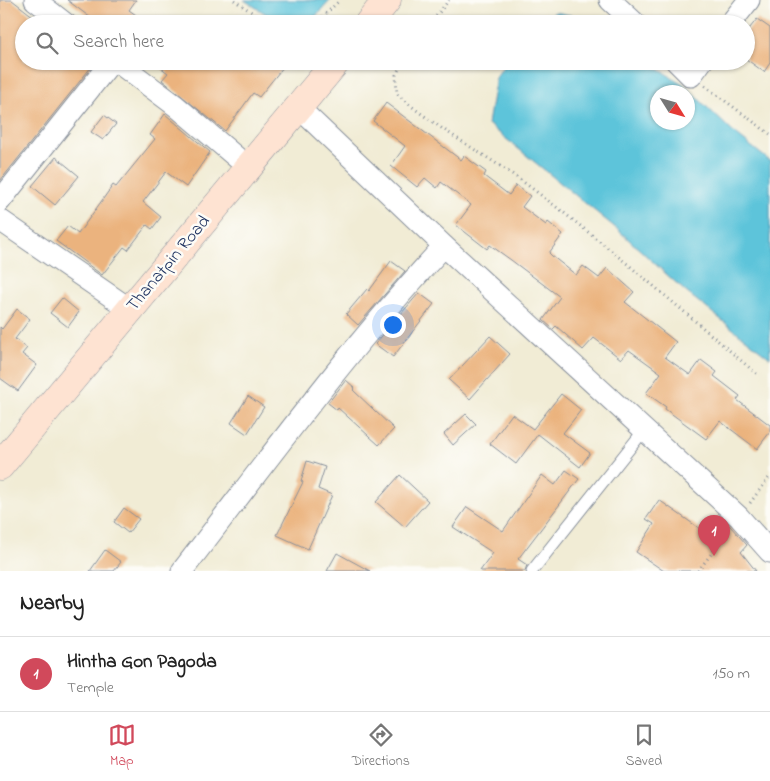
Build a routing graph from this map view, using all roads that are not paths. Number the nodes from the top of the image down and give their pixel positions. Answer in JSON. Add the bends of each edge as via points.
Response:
{"nodes":[{"id":1,"x":35,"y":0,"type":"edge"},
{"id":2,"x":387,"y":0,"type":"edge"},
{"id":3,"x":610,"y":0,"type":"edge"},
{"id":4,"x":748,"y":0,"type":"edge"},
{"id":5,"x":54,"y":15,"type":"edge"},
{"id":6,"x":375,"y":15,"type":"edge"},
{"id":7,"x":626,"y":15,"type":"edge"},
{"id":8,"x":737,"y":15,"type":"edge"},
{"id":9,"x":107,"y":70,"type":"edge"},
{"id":10,"x":126,"y":70,"type":"edge"},
{"id":11,"x":330,"y":70,"type":"edge"},
{"id":12,"x":299,"y":108,"type":"junction"},
{"id":13,"x":249,"y":168,"type":"junction"},
{"id":14,"x":0,"y":201,"type":"edge"},
{"id":15,"x":0,"y":220,"type":"edge"},
{"id":16,"x":444,"y":246,"type":"junction"},
{"id":17,"x":131,"y":310,"type":"junction"},
{"id":18,"x":645,"y":430,"type":"junction"},
{"id":19,"x":0,"y":466,"type":"edge"},
{"id":20,"x":770,"y":552,"type":"edge"},
{"id":21,"x":182,"y":571,"type":"edge"},
{"id":22,"x":532,"y":571,"type":"edge"}],
"edges":[{"from":1,"to":5,"type":"street"},
{"from":2,"to":6,"type":"main road"},
{"from":3,"to":7,"type":"street"},
{"from":4,"to":8,"type":"street"},
{"from":9,"to":14,"type":"street"},
{"from":10,"to":13,"type":"street","via":[[176,106]]},
{"from":11,"to":12,"type":"main road","name":"Thanatpin Road"},
{"from":12,"to":13,"type":"main road","name":"Thanatpin Road"},
{"from":12,"to":16,"type":"street"},
{"from":13,"to":17,"type":"main road","name":"Thanatpin Road"},
{"from":15,"to":17,"type":"street"},
{"from":16,"to":18,"type":"street"},
{"from":16,"to":21,"type":"street","via":[[395,298]]},
{"from":17,"to":19,"type":"main road","name":"Thanatpin Road"},
{"from":18,"to":20,"type":"street","via":[[739,517]]},
{"from":18,"to":22,"type":"lane"}]}
